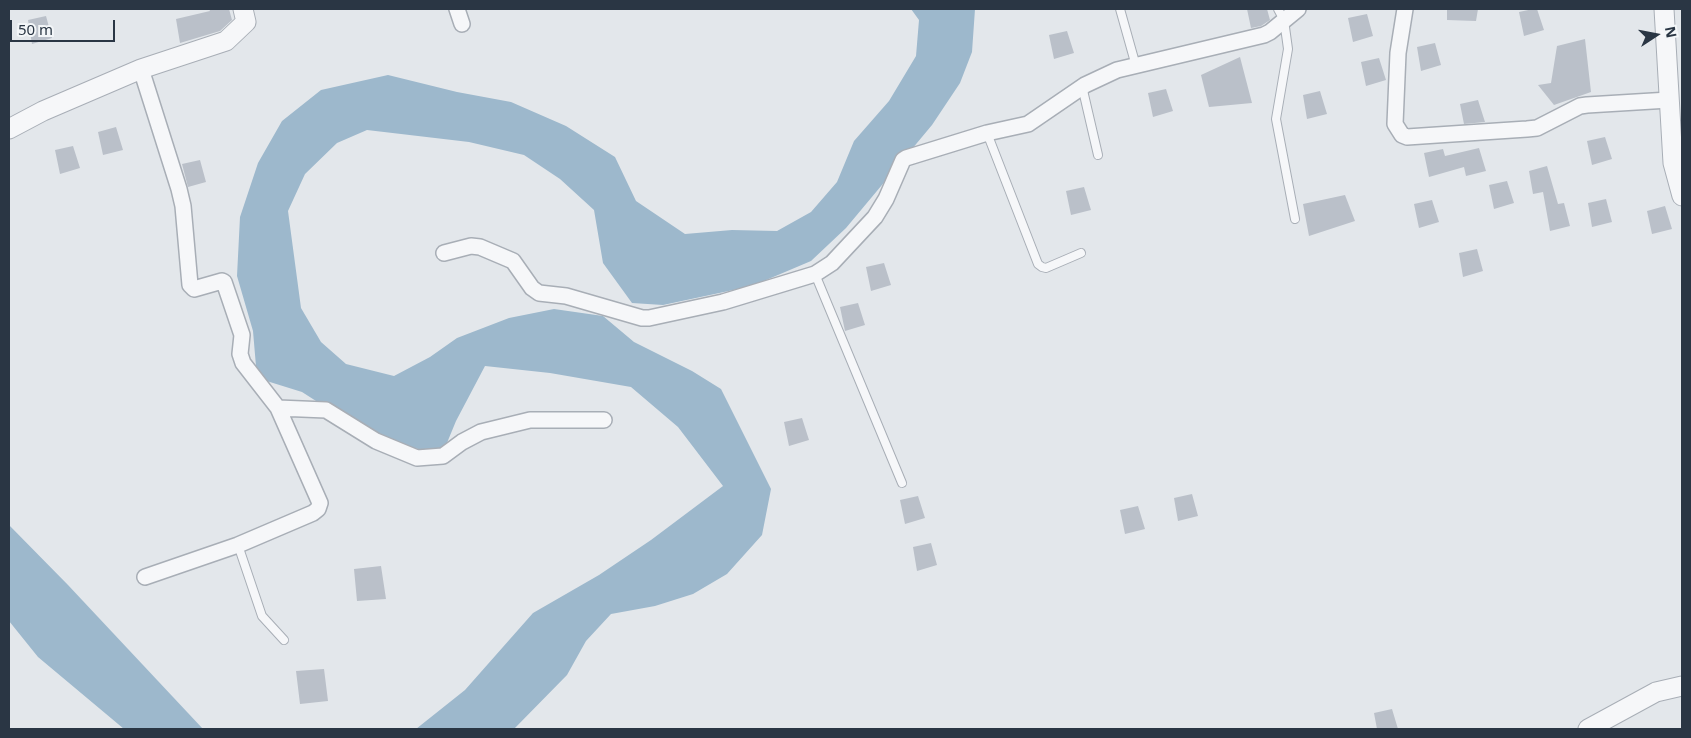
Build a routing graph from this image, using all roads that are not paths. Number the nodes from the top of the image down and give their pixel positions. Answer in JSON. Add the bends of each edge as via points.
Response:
{"nodes":[{"id":1,"x":243,"y":9,"type":"edge"},
{"id":2,"x":457,"y":9,"type":"edge"},
{"id":3,"x":1120,"y":9,"type":"edge"},
{"id":4,"x":1298,"y":9,"type":"edge"},
{"id":5,"x":1405,"y":9,"type":"edge"},
{"id":6,"x":1664,"y":9,"type":"edge"},
{"id":7,"x":1281,"y":15,"type":"edge"},
{"id":8,"x":462,"y":24,"type":"dead end"},
{"id":9,"x":1136,"y":66,"type":"junction"},
{"id":10,"x":141,"y":70,"type":"junction"},
{"id":11,"x":1082,"y":86,"type":"junction"},
{"id":12,"x":1670,"y":100,"type":"junction"},
{"id":13,"x":9,"y":129,"type":"edge"},
{"id":14,"x":987,"y":133,"type":"junction"},
{"id":15,"x":1098,"y":155,"type":"dead end"},
{"id":16,"x":1682,"y":196,"type":"edge"},
{"id":17,"x":1296,"y":219,"type":"dead end"},
{"id":18,"x":444,"y":253,"type":"dead end"},
{"id":19,"x":1081,"y":253,"type":"dead end"},
{"id":20,"x":815,"y":274,"type":"junction"},
{"id":21,"x":278,"y":408,"type":"junction"},
{"id":22,"x":604,"y":420,"type":"dead end"},
{"id":23,"x":902,"y":483,"type":"dead end"},
{"id":24,"x":238,"y":545,"type":"junction"},
{"id":25,"x":145,"y":577,"type":"dead end"},
{"id":26,"x":284,"y":640,"type":"dead end"},
{"id":27,"x":1682,"y":686,"type":"edge"},
{"id":28,"x":1588,"y":729,"type":"edge"}],
"edges":[{"from":1,"to":10,"type":"street","via":[[246,22],[226,40]]},
{"from":2,"to":8,"type":"street"},
{"from":3,"to":9,"type":"lane"},
{"from":4,"to":7,"type":"street"},
{"from":5,"to":12,"type":"street","via":[[1398,54],[1396,124],[1402,135],[1407,137],[1537,128],[1587,104]]},
{"from":6,"to":12,"type":"street"},
{"from":7,"to":9,"type":"street","via":[[1270,32],[1264,35]]},
{"from":7,"to":17,"type":"lane","via":[[1288,49],[1276,119]]},
{"from":9,"to":11,"type":"street","via":[[1100,76]]},
{"from":10,"to":13,"type":"street","via":[[43,111]]},
{"from":10,"to":21,"type":"street","via":[[183,206],[190,285],[194,289],[224,282],[242,335],[240,354],[243,363]]},
{"from":11,"to":14,"type":"street","via":[[1028,124]]},
{"from":11,"to":15,"type":"lane"},
{"from":12,"to":16,"type":"street","via":[[1672,163]]},
{"from":14,"to":19,"type":"lane","via":[[1038,264],[1046,268]]},
{"from":14,"to":20,"type":"street","via":[[904,159],[875,217],[832,263]]},
{"from":18,"to":20,"type":"street","via":[[480,247],[513,261],[539,293],[566,296],[645,318],[723,302]]},
{"from":20,"to":23,"type":"lane"},
{"from":21,"to":22,"type":"street","via":[[326,410],[376,441],[417,458],[444,456],[481,432],[530,420]]},
{"from":21,"to":24,"type":"street","via":[[320,503],[313,513]]},
{"from":24,"to":25,"type":"street"},
{"from":24,"to":26,"type":"lane","via":[[262,616]]},
{"from":27,"to":28,"type":"street","via":[[1656,692]]}]}
